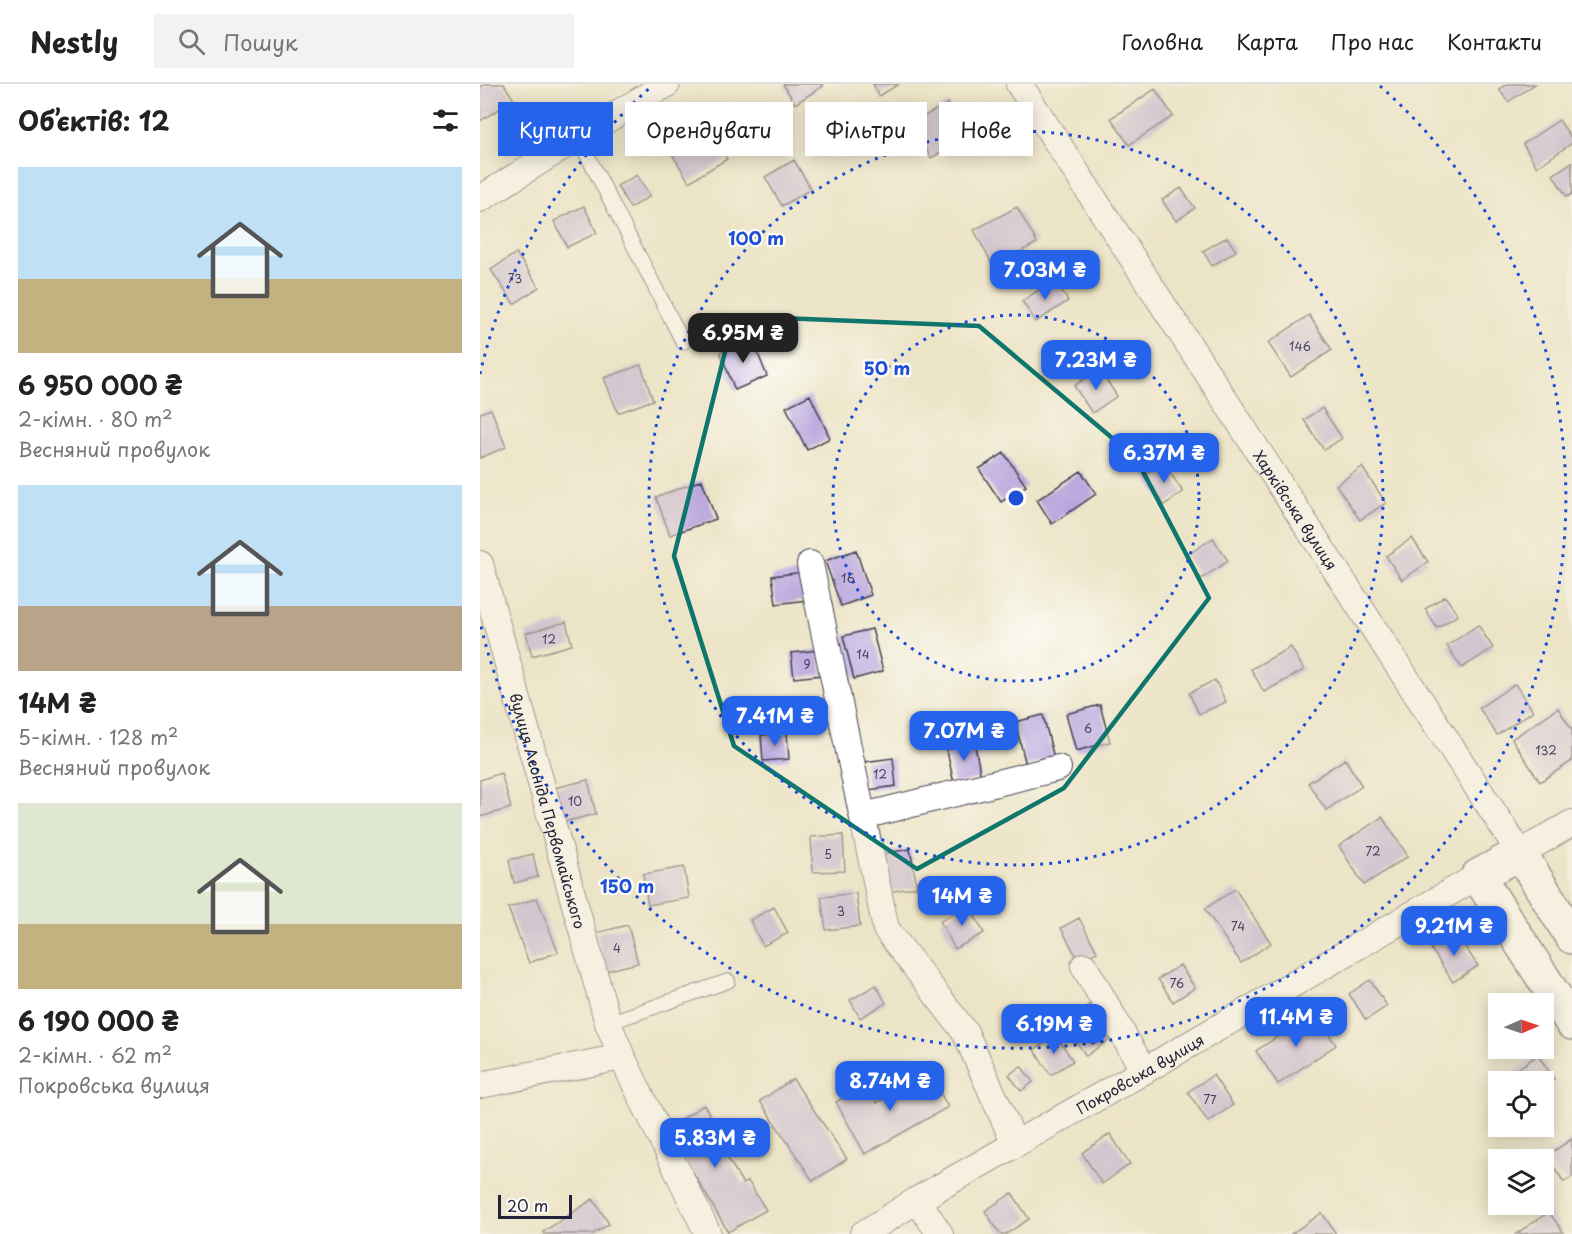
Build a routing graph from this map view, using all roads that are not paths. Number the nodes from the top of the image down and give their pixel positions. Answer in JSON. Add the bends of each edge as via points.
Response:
{"nodes":[{"id":1,"x":667,"y":84,"type":"edge"},
{"id":2,"x":1018,"y":84,"type":"edge"},
{"id":3,"x":613,"y":116,"type":"edge"},
{"id":4,"x":548,"y":156,"type":"edge"},
{"id":5,"x":588,"y":156,"type":"edge"},
{"id":6,"x":480,"y":199,"type":"edge"},
{"id":7,"x":683,"y":342,"type":"dead end"},
{"id":8,"x":480,"y":564,"type":"edge"},
{"id":9,"x":810,"y":564,"type":"dead end"},
{"id":10,"x":1058,"y":768,"type":"dead end"},
{"id":11,"x":863,"y":816,"type":"junction"},
{"id":12,"x":1572,"y":823,"type":"edge"},
{"id":13,"x":1520,"y":853,"type":"junction"},
{"id":14,"x":1478,"y":876,"type":"junction"},
{"id":15,"x":1572,"y":937,"type":"edge"},
{"id":16,"x":1084,"y":966,"type":"dead end"},
{"id":17,"x":728,"y":981,"type":"dead end"},
{"id":18,"x":608,"y":1023,"type":"junction"},
{"id":19,"x":1572,"y":1023,"type":"edge"},
{"id":20,"x":622,"y":1057,"type":"junction"},
{"id":21,"x":1144,"y":1071,"type":"junction"},
{"id":22,"x":480,"y":1085,"type":"edge"},
{"id":23,"x":1015,"y":1144,"type":"junction"},
{"id":24,"x":917,"y":1200,"type":"junction"},
{"id":25,"x":708,"y":1234,"type":"edge"},
{"id":26,"x":862,"y":1234,"type":"edge"},
{"id":27,"x":940,"y":1234,"type":"edge"}],
"edges":[{"from":1,"to":3,"type":"street"},
{"from":2,"to":13,"type":"street","name":"Харківська вулиця"},
{"from":4,"to":6,"type":"street"},
{"from":5,"to":7,"type":"lane"},
{"from":8,"to":18,"type":"street","name":"вулиця Леоніда Первомайського"},
{"from":9,"to":11,"type":"street"},
{"from":10,"to":11,"type":"street"},
{"from":11,"to":23,"type":"street","via":[[886,929],[965,1032]]},
{"from":12,"to":13,"type":"street","name":"Покровська вулиця"},
{"from":13,"to":14,"type":"street","name":"Покровська вулиця"},
{"from":13,"to":15,"type":"street","name":"Харківська вулиця"},
{"from":14,"to":19,"type":"street"},
{"from":14,"to":21,"type":"street","name":"Покровська вулиця"},
{"from":16,"to":21,"type":"street"},
{"from":17,"to":18,"type":"lane"},
{"from":18,"to":20,"type":"street","name":"вулиця Леоніда Первомайського"},
{"from":20,"to":22,"type":"street"},
{"from":20,"to":25,"type":"street","name":"вулиця Леоніда Первомайського"},
{"from":21,"to":23,"type":"street","name":"Покровська вулиця"},
{"from":23,"to":24,"type":"street","name":"Покровська вулиця"},
{"from":24,"to":26,"type":"street","name":"Покровська вулиця"},
{"from":24,"to":27,"type":"street"}]}
